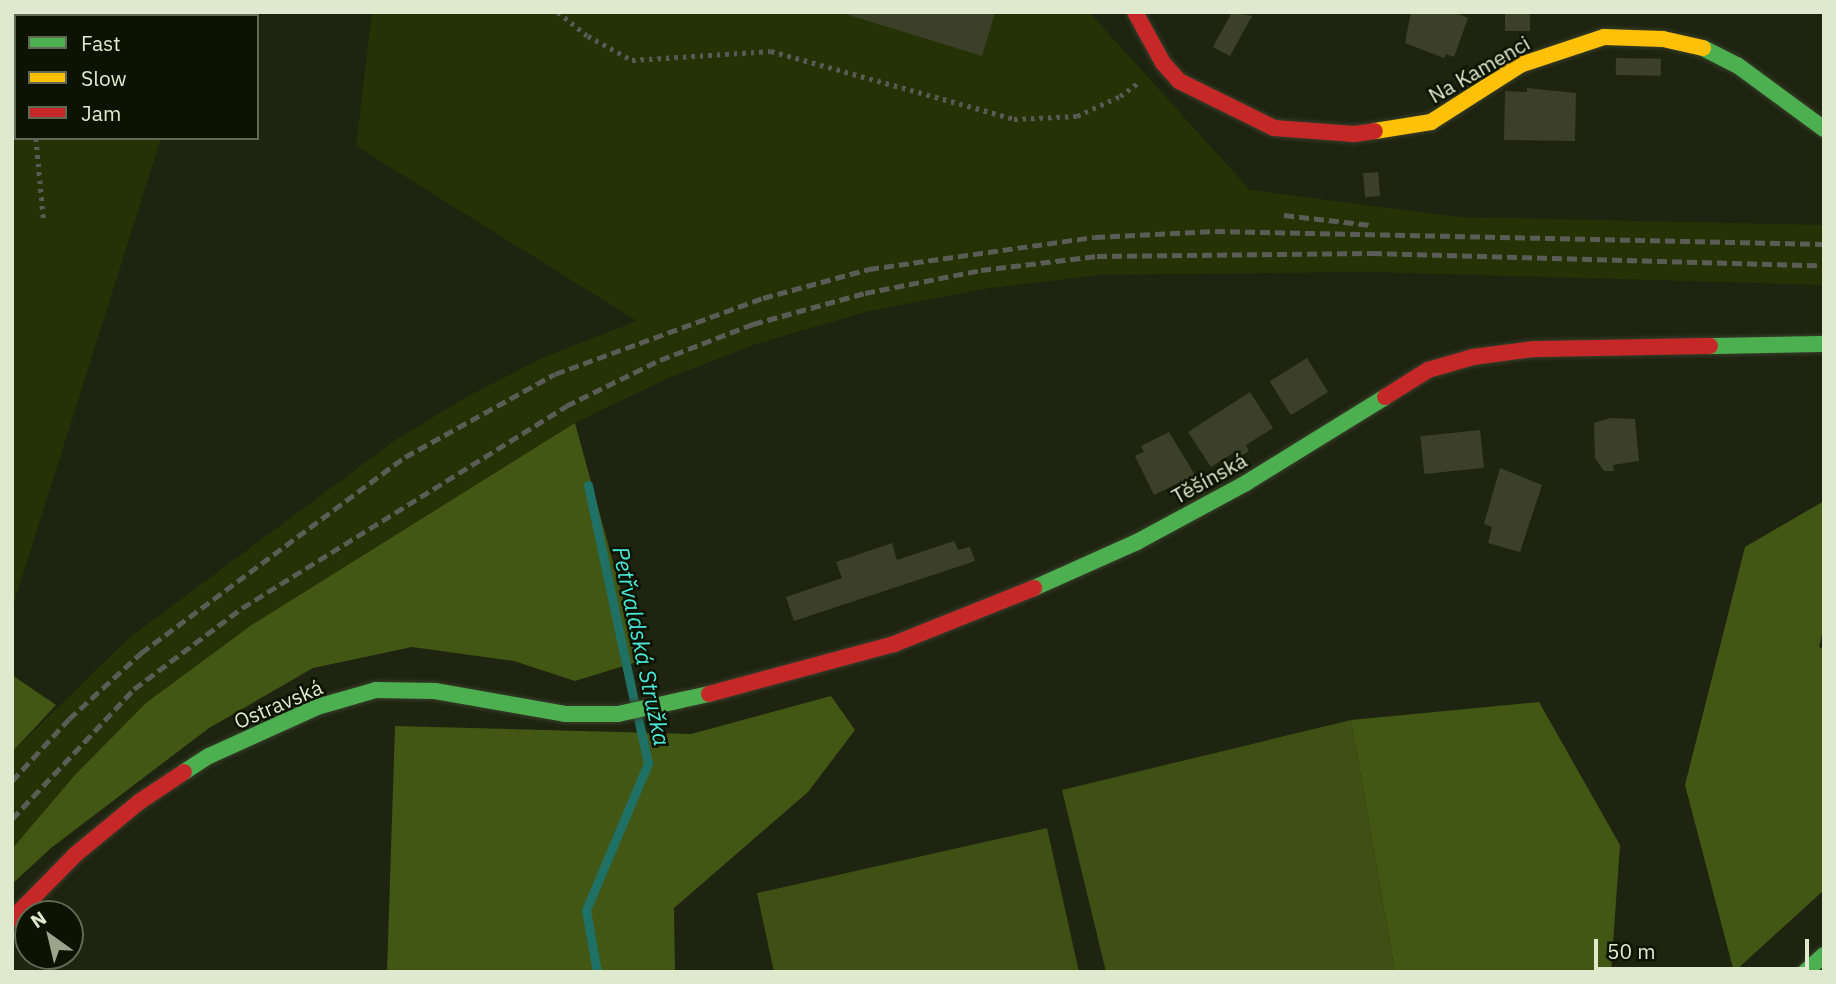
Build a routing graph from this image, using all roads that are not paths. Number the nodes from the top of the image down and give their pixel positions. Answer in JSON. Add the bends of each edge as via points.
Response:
{"nodes":[{"id":1,"x":1135,"y":12,"type":"edge"},
{"id":2,"x":1824,"y":129,"type":"edge"},
{"id":3,"x":1824,"y":344,"type":"edge"},
{"id":4,"x":618,"y":714,"type":"joint"},
{"id":5,"x":12,"y":919,"type":"edge"},
{"id":6,"x":1824,"y":955,"type":"edge"},
{"id":7,"x":1805,"y":972,"type":"edge"}],
"edges":[{"from":1,"to":2,"type":"street","name":"Na Kamenci","via":[[1163,63],[1179,81],[1274,128],[1354,134],[1431,122],[1520,65],[1604,37],[1663,39],[1700,46],[1737,65]]},
{"from":3,"to":4,"type":"street","name":"Těšínská","via":[[1534,349],[1473,357],[1428,370],[1246,483],[1137,542],[1043,584],[894,644],[672,704]]},
{"from":4,"to":5,"type":"street","name":"Ostravská","via":[[565,714],[435,691],[376,690],[317,707],[209,756],[139,802],[76,854]]},
{"from":6,"to":7,"type":"street"}]}
